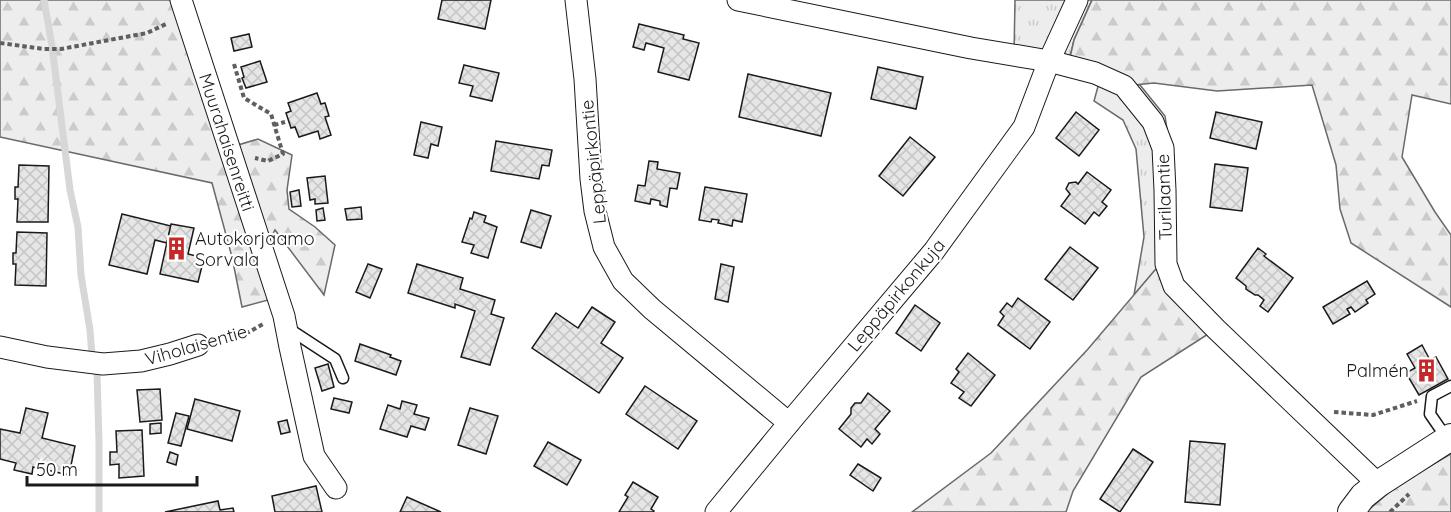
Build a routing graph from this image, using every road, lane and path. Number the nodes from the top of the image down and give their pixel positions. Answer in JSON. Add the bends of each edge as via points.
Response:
{"nodes":[{"id":1,"x":576,"y":0,"type":"edge"},
{"id":2,"x":738,"y":0,"type":"edge"},
{"id":3,"x":1077,"y":0,"type":"edge"},
{"id":4,"x":184,"y":7,"type":"edge"},
{"id":5,"x":0,"y":43,"type":"edge"},
{"id":6,"x":1049,"y":62,"type":"junction"},
{"id":7,"x":234,"y":64,"type":"dead end"},
{"id":8,"x":285,"y":122,"type":"dead end"},
{"id":9,"x":274,"y":125,"type":"junction"},
{"id":10,"x":249,"y":157,"type":"dead end"},
{"id":11,"x":285,"y":322,"type":"junction"},
{"id":12,"x":198,"y":345,"type":"joint"},
{"id":13,"x":0,"y":346,"type":"edge"},
{"id":14,"x":343,"y":378,"type":"dead end"},
{"id":15,"x":1451,"y":386,"type":"edge"},
{"id":16,"x":1432,"y":396,"type":"junction"},
{"id":17,"x":1301,"y":410,"type":"junction"},
{"id":18,"x":789,"y":423,"type":"junction"},
{"id":19,"x":1450,"y":439,"type":"edge"},
{"id":20,"x":1378,"y":484,"type":"junction"},
{"id":21,"x":336,"y":488,"type":"dead end"},
{"id":22,"x":716,"y":512,"type":"edge"},
{"id":23,"x":1351,"y":512,"type":"edge"}],
"edges":[{"from":1,"to":18,"type":"street","name":"Leppäpirkontie","via":[[594,200],[604,247],[623,281],[652,309]]},
{"from":2,"to":6,"type":"street","name":"Turilaantie"},
{"from":3,"to":6,"type":"street","name":"Leppäpirkonkuja"},
{"from":4,"to":5,"type":"path","via":[[147,33],[61,49]]},
{"from":4,"to":11,"type":"street","name":"Muurahaisenreitti"},
{"from":6,"to":17,"type":"street","name":"Turilaantie","via":[[1095,73],[1124,86],[1153,122],[1162,148],[1166,264],[1174,286]]},
{"from":6,"to":18,"type":"street","name":"Leppäpirkonkuja","via":[[1024,127],[934,251]]},
{"from":7,"to":9,"type":"path","via":[[244,98],[272,114]]},
{"from":8,"to":9,"type":"path"},
{"from":9,"to":10,"type":"path","via":[[283,154],[268,161]]},
{"from":11,"to":12,"type":"path","name":"Viholaisentie","via":[[263,324],[249,332],[222,335]]},
{"from":11,"to":14,"type":"lane","via":[[335,359]]},
{"from":11,"to":21,"type":"street","name":"Muurahaisenreitti","via":[[314,456]]},
{"from":12,"to":13,"type":"street","name":"Viholaisentie","via":[[141,361],[103,364]]},
{"from":15,"to":16,"type":"lane"},
{"from":16,"to":17,"type":"path","via":[[1373,415]]},
{"from":16,"to":19,"type":"lane","via":[[1430,414]]},
{"from":17,"to":20,"type":"street","name":"Turilaantie"},
{"from":18,"to":22,"type":"street","name":"Leppäpirkonkuja"},
{"from":19,"to":20,"type":"street"},
{"from":20,"to":23,"type":"street"}]}
